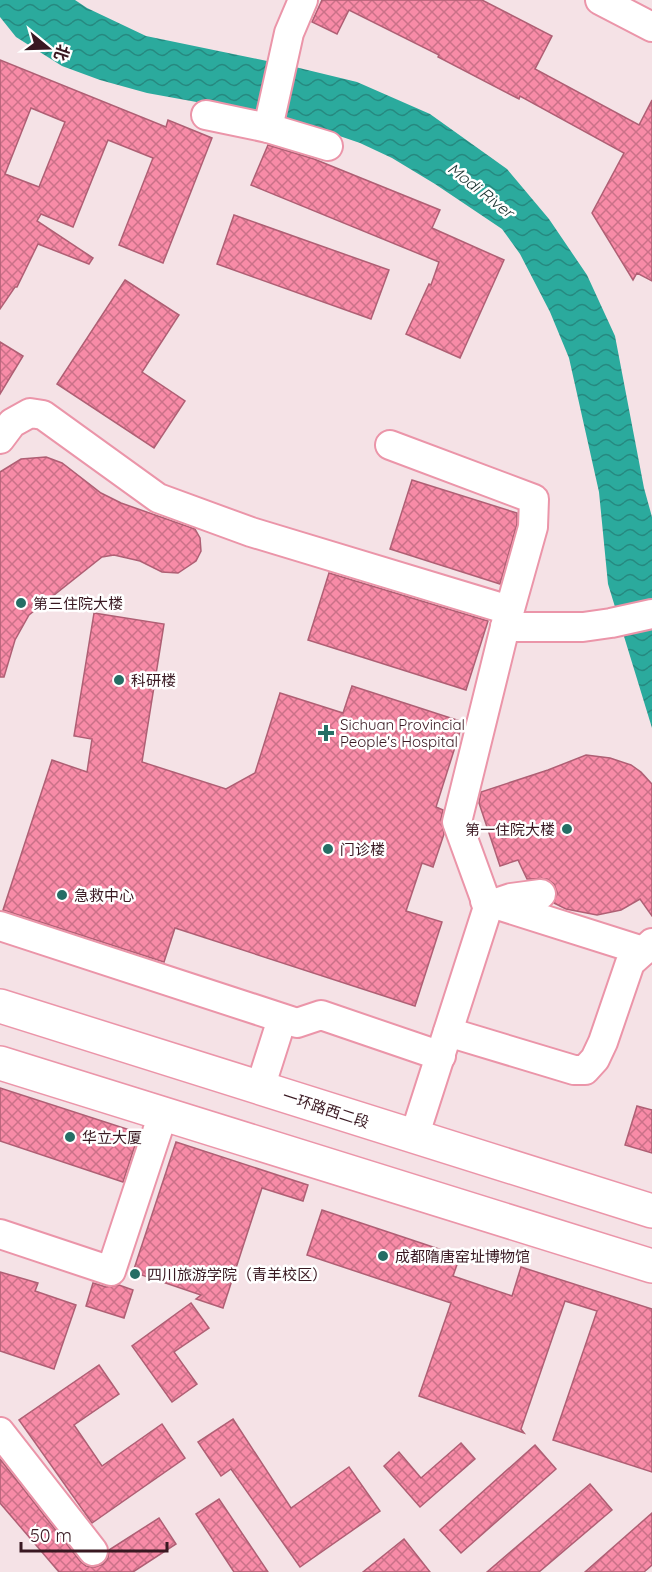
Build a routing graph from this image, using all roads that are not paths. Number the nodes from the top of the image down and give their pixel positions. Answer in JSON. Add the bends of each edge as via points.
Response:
{"nodes":[{"id":1,"x":303,"y":0,"type":"edge"},
{"id":2,"x":600,"y":0,"type":"edge"},
{"id":3,"x":652,"y":27,"type":"edge"},
{"id":4,"x":206,"y":115,"type":"dead end"},
{"id":5,"x":268,"y":128,"type":"junction"},
{"id":6,"x":328,"y":146,"type":"dead end"},
{"id":7,"x":0,"y":439,"type":"edge"},
{"id":8,"x":390,"y":445,"type":"dead end"},
{"id":9,"x":652,"y":614,"type":"edge"},
{"id":10,"x":507,"y":619,"type":"junction"},
{"id":11,"x":541,"y":894,"type":"dead end"},
{"id":12,"x":490,"y":903,"type":"junction"},
{"id":13,"x":591,"y":915,"type":"dead end"},
{"id":14,"x":0,"y":926,"type":"edge"},
{"id":15,"x":637,"y":946,"type":"edge"},
{"id":16,"x":0,"y":1006,"type":"edge"},
{"id":17,"x":282,"y":1019,"type":"junction"},
{"id":18,"x":444,"y":1044,"type":"junction"},
{"id":19,"x":0,"y":1063,"type":"edge"},
{"id":20,"x":260,"y":1088,"type":"junction"},
{"id":21,"x":163,"y":1113,"type":"junction"},
{"id":22,"x":414,"y":1137,"type":"junction"},
{"id":23,"x":652,"y":1211,"type":"edge"},
{"id":24,"x":0,"y":1234,"type":"edge"},
{"id":25,"x":652,"y":1266,"type":"edge"},
{"id":26,"x":0,"y":1432,"type":"edge"},
{"id":27,"x":93,"y":1551,"type":"dead end"}],
"edges":[{"from":1,"to":5,"type":"street","via":[[289,33]]},
{"from":2,"to":3,"type":"street"},
{"from":4,"to":5,"type":"street"},
{"from":5,"to":6,"type":"street"},
{"from":7,"to":10,"type":"street","via":[[12,423],[30,413],[43,415],[158,498]]},
{"from":8,"to":10,"type":"street","via":[[534,499],[533,527]]},
{"from":9,"to":10,"type":"street","via":[[584,627]]},
{"from":10,"to":12,"type":"street","via":[[457,822]]},
{"from":11,"to":12,"type":"street"},
{"from":12,"to":15,"type":"street"},
{"from":12,"to":18,"type":"street"},
{"from":13,"to":15,"type":"street"},
{"from":14,"to":17,"type":"street","via":[[98,954]]},
{"from":15,"to":18,"type":"street","via":[[603,1042],[585,1070]]},
{"from":16,"to":20,"type":"main road","name":"一环路西二段"},
{"from":17,"to":18,"type":"street","via":[[297,1023],[321,1015]]},
{"from":17,"to":20,"type":"street"},
{"from":18,"to":22,"type":"street"},
{"from":19,"to":21,"type":"main road"},
{"from":20,"to":22,"type":"main road","name":"一环路西二段"},
{"from":21,"to":24,"type":"street","via":[[111,1270]]},
{"from":21,"to":25,"type":"main road"},
{"from":22,"to":23,"type":"main road","name":"一环路西二段"},
{"from":26,"to":27,"type":"street"}]}
